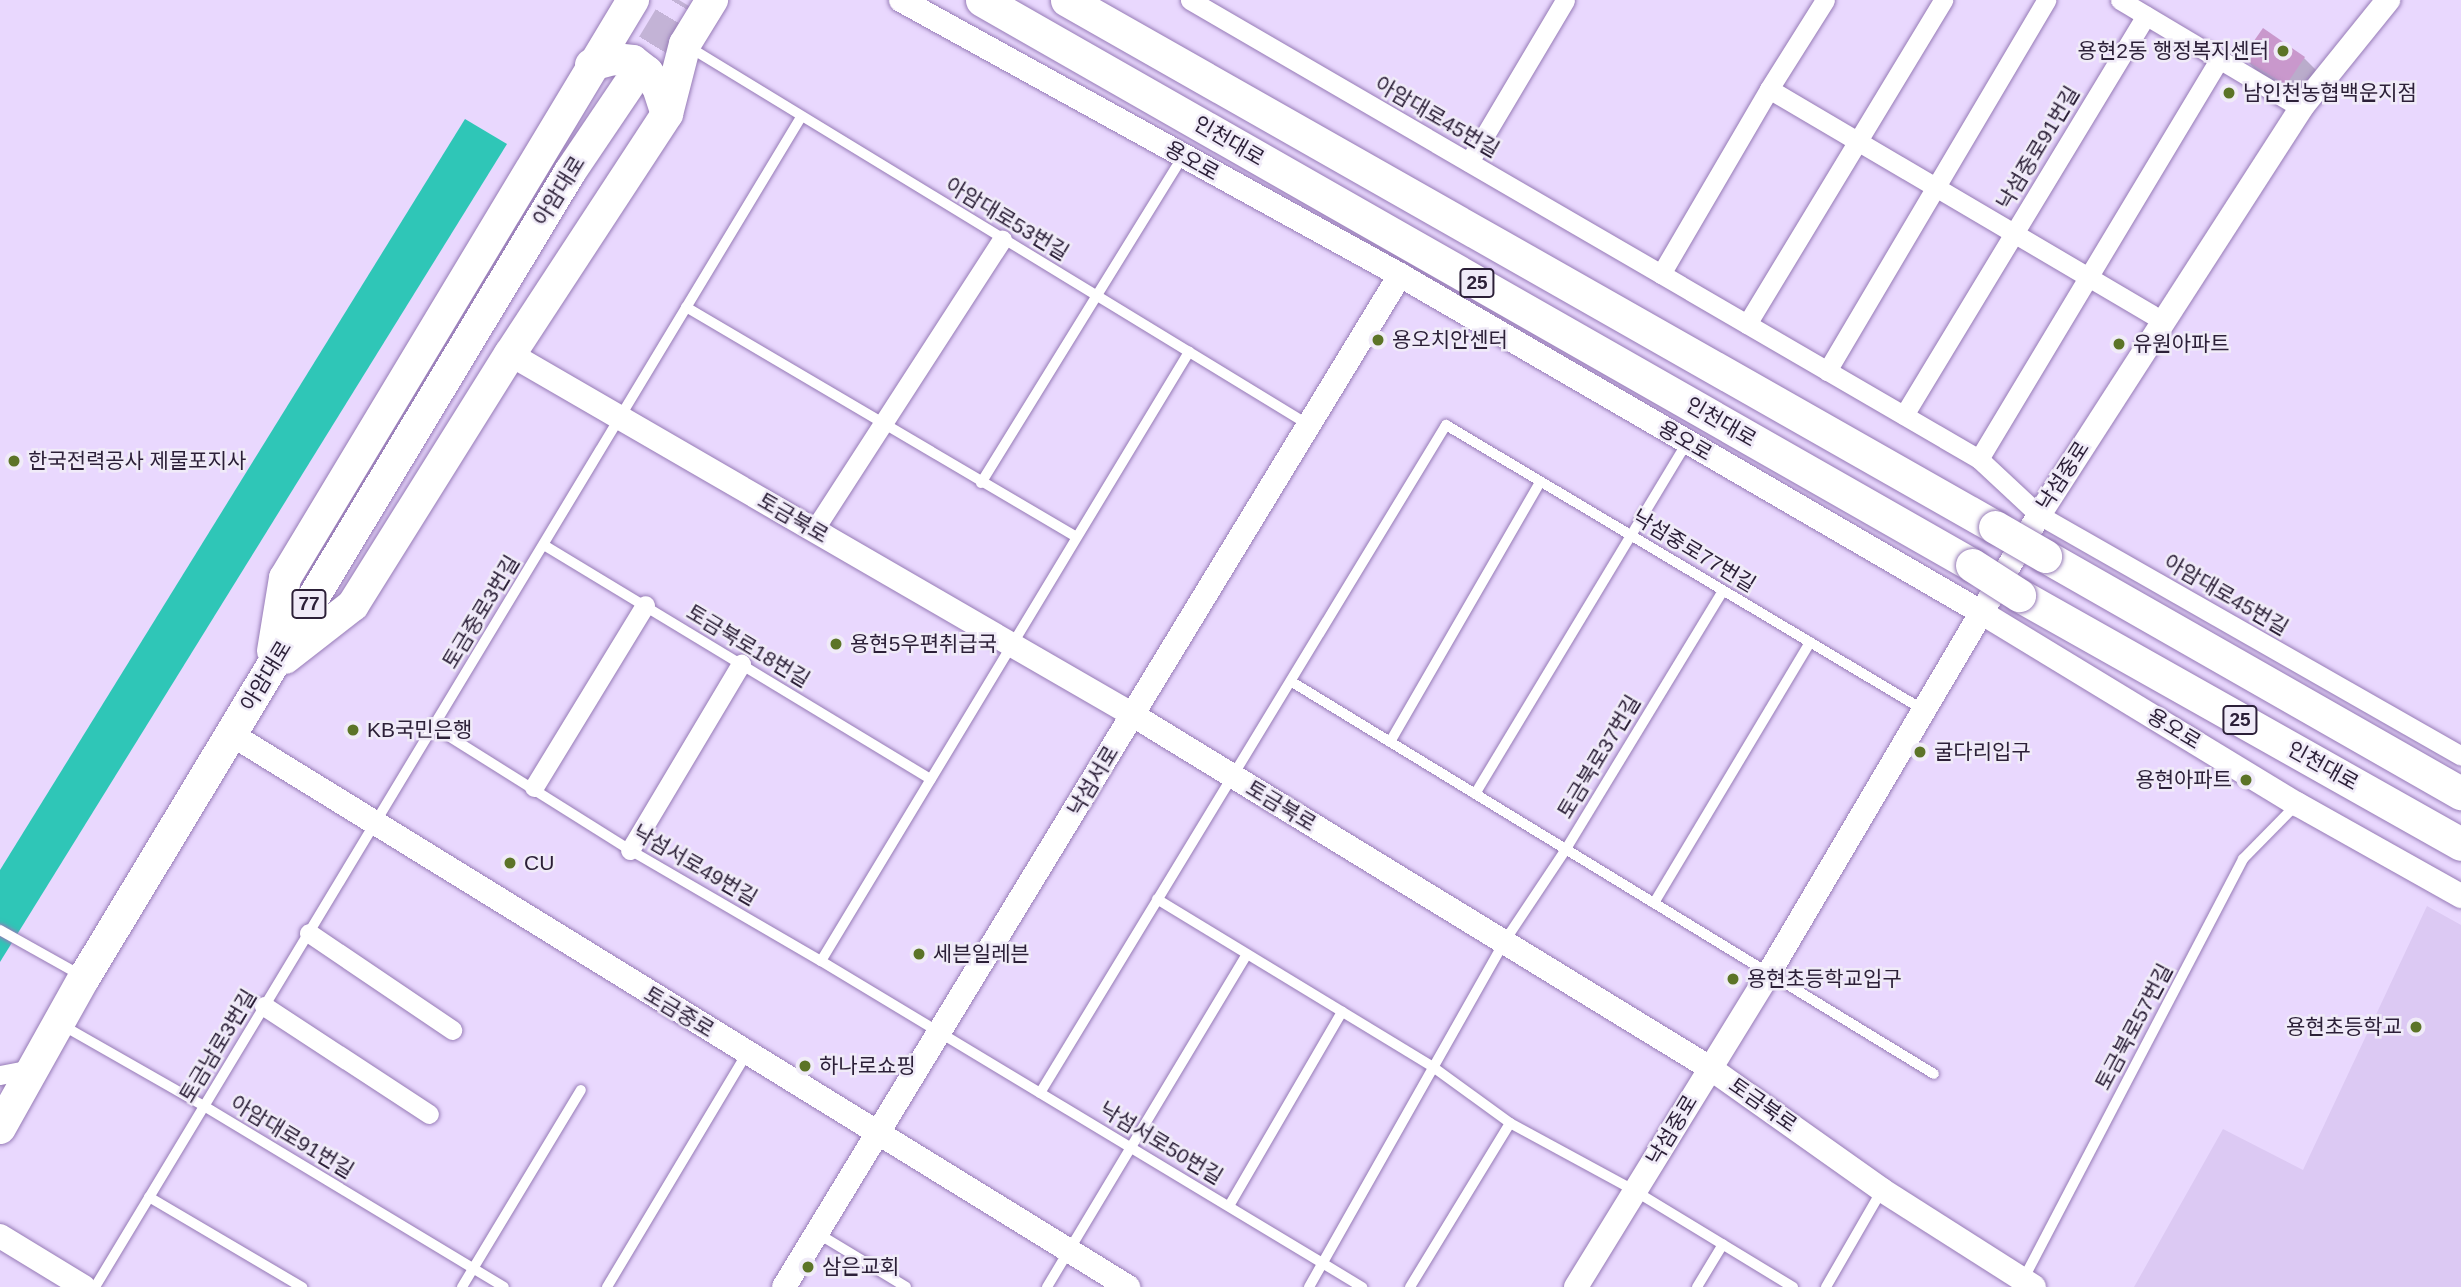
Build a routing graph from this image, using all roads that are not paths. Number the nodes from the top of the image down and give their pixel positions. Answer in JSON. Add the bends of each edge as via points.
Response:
{"nodes":[{"id":1,"x":633,"y":0,"type":"edge"},
{"id":2,"x":712,"y":0,"type":"edge"},
{"id":3,"x":901,"y":0,"type":"edge"},
{"id":4,"x":982,"y":0,"type":"edge"},
{"id":5,"x":1067,"y":0,"type":"edge"},
{"id":6,"x":1190,"y":0,"type":"edge"},
{"id":7,"x":1565,"y":0,"type":"edge"},
{"id":8,"x":1825,"y":0,"type":"edge"},
{"id":9,"x":1943,"y":0,"type":"edge"},
{"id":10,"x":2046,"y":0,"type":"edge"},
{"id":11,"x":2120,"y":0,"type":"edge"},
{"id":12,"x":2388,"y":0,"type":"edge"},
{"id":13,"x":2146,"y":16,"type":"junction"},
{"id":14,"x":685,"y":44,"type":"junction"},
{"id":15,"x":2219,"y":59,"type":"junction"},
{"id":16,"x":591,"y":65,"type":"junction"},
{"id":17,"x":628,"y":86,"type":"tunnel mouth"},
{"id":18,"x":1769,"y":89,"type":"junction"},
{"id":19,"x":2301,"y":108,"type":"junction"},
{"id":20,"x":667,"y":114,"type":"junction"},
{"id":21,"x":801,"y":117,"type":"junction"},
{"id":22,"x":1857,"y":142,"type":"junction"},
{"id":23,"x":1183,"y":156,"type":"junction"},
{"id":24,"x":1469,"y":162,"type":"junction"},
{"id":25,"x":1934,"y":187,"type":"junction"},
{"id":26,"x":2012,"y":233,"type":"junction"},
{"id":27,"x":1002,"y":239,"type":"junction"},
{"id":28,"x":1661,"y":274,"type":"junction"},
{"id":29,"x":1400,"y":275,"type":"junction"},
{"id":30,"x":2088,"y":278,"type":"junction"},
{"id":31,"x":1095,"y":295,"type":"junction"},
{"id":32,"x":685,"y":307,"type":"junction"},
{"id":33,"x":2164,"y":322,"type":"junction"},
{"id":34,"x":1746,"y":324,"type":"junction"},
{"id":35,"x":1189,"y":352,"type":"junction"},
{"id":36,"x":510,"y":354,"type":"junction"},
{"id":37,"x":1827,"y":370,"type":"junction"},
{"id":38,"x":1904,"y":415,"type":"junction"},
{"id":39,"x":620,"y":417,"type":"junction"},
{"id":40,"x":883,"y":425,"type":"junction"},
{"id":41,"x":1310,"y":425,"type":"junction"},
{"id":42,"x":1687,"y":442,"type":"junction"},
{"id":43,"x":1979,"y":459,"type":"junction"},
{"id":44,"x":1541,"y":482,"type":"junction"},
{"id":45,"x":981,"y":483,"type":"junction"},
{"id":46,"x":2039,"y":515,"type":"junction"},
{"id":47,"x":814,"y":530,"type":"junction"},
{"id":48,"x":1630,"y":535,"type":"junction"},
{"id":49,"x":1076,"y":537,"type":"junction"},
{"id":50,"x":544,"y":545,"type":"junction"},
{"id":51,"x":1723,"y":591,"type":"junction"},
{"id":52,"x":645,"y":606,"type":"junction"},
{"id":53,"x":1979,"y":611,"type":"junction"},
{"id":54,"x":1810,"y":642,"type":"junction"},
{"id":55,"x":1011,"y":644,"type":"junction"},
{"id":56,"x":741,"y":664,"type":"junction"},
{"id":57,"x":270,"y":670,"type":"junction"},
{"id":58,"x":1292,"y":682,"type":"junction"},
{"id":59,"x":1922,"y":709,"type":"junction"},
{"id":60,"x":1133,"y":715,"type":"junction"},
{"id":61,"x":434,"y":727,"type":"junction"},
{"id":62,"x":231,"y":734,"type":"junction"},
{"id":63,"x":1390,"y":742,"type":"junction"},
{"id":64,"x":2461,"y":756,"type":"edge"},
{"id":65,"x":1232,"y":776,"type":"junction"},
{"id":66,"x":931,"y":779,"type":"junction"},
{"id":67,"x":534,"y":787,"type":"junction"},
{"id":68,"x":2461,"y":793,"type":"edge"},
{"id":69,"x":1475,"y":794,"type":"junction"},
{"id":70,"x":2297,"y":804,"type":"junction"},
{"id":71,"x":373,"y":825,"type":"junction"},
{"id":72,"x":2461,"y":844,"type":"edge"},
{"id":73,"x":1566,"y":849,"type":"junction"},
{"id":74,"x":630,"y":850,"type":"junction"},
{"id":75,"x":2461,"y":896,"type":"edge"},
{"id":76,"x":1157,"y":899,"type":"junction"},
{"id":77,"x":1654,"y":903,"type":"junction"},
{"id":78,"x":0,"y":930,"type":"edge"},
{"id":79,"x":309,"y":933,"type":"junction"},
{"id":80,"x":1504,"y":942,"type":"junction"},
{"id":81,"x":1247,"y":954,"type":"junction"},
{"id":82,"x":821,"y":961,"type":"junction"},
{"id":83,"x":1769,"y":973,"type":"junction"},
{"id":84,"x":85,"y":978,"type":"junction"},
{"id":85,"x":264,"y":1006,"type":"junction"},
{"id":86,"x":1342,"y":1012,"type":"junction"},
{"id":87,"x":58,"y":1023,"type":"junction"},
{"id":88,"x":452,"y":1030,"type":"dead end"},
{"id":89,"x":939,"y":1032,"type":"junction"},
{"id":90,"x":747,"y":1054,"type":"junction"},
{"id":91,"x":1433,"y":1067,"type":"junction"},
{"id":92,"x":1710,"y":1068,"type":"junction"},
{"id":93,"x":32,"y":1069,"type":"junction"},
{"id":94,"x":1934,"y":1074,"type":"dead end"},
{"id":95,"x":0,"y":1075,"type":"edge"},
{"id":96,"x":581,"y":1090,"type":"dead end"},
{"id":97,"x":1040,"y":1093,"type":"junction"},
{"id":98,"x":204,"y":1106,"type":"junction"},
{"id":99,"x":429,"y":1114,"type":"dead end"},
{"id":100,"x":1510,"y":1124,"type":"junction"},
{"id":101,"x":0,"y":1128,"type":"edge"},
{"id":102,"x":876,"y":1132,"type":"junction"},
{"id":103,"x":1132,"y":1148,"type":"junction"},
{"id":104,"x":1882,"y":1190,"type":"junction"},
{"id":105,"x":1635,"y":1191,"type":"junction"},
{"id":106,"x":149,"y":1197,"type":"junction"},
{"id":107,"x":1229,"y":1206,"type":"junction"},
{"id":108,"x":817,"y":1233,"type":"junction"},
{"id":109,"x":0,"y":1236,"type":"edge"},
{"id":110,"x":1723,"y":1244,"type":"junction"},
{"id":111,"x":1069,"y":1251,"type":"junction"},
{"id":112,"x":1324,"y":1264,"type":"junction"},
{"id":113,"x":473,"y":1268,"type":"junction"},
{"id":114,"x":2028,"y":1284,"type":"edge"},
{"id":115,"x":84,"y":1287,"type":"edge"},
{"id":116,"x":95,"y":1287,"type":"edge"},
{"id":117,"x":302,"y":1287,"type":"edge"},
{"id":118,"x":462,"y":1287,"type":"edge"},
{"id":119,"x":504,"y":1287,"type":"edge"},
{"id":120,"x":607,"y":1287,"type":"edge"},
{"id":121,"x":784,"y":1287,"type":"edge"},
{"id":122,"x":906,"y":1287,"type":"edge"},
{"id":123,"x":1047,"y":1287,"type":"edge"},
{"id":124,"x":1128,"y":1287,"type":"edge"},
{"id":125,"x":1309,"y":1287,"type":"edge"},
{"id":126,"x":1362,"y":1287,"type":"edge"},
{"id":127,"x":1410,"y":1287,"type":"edge"},
{"id":128,"x":1576,"y":1287,"type":"edge"},
{"id":129,"x":1697,"y":1287,"type":"edge"},
{"id":130,"x":1793,"y":1287,"type":"edge"},
{"id":131,"x":1826,"y":1287,"type":"edge"}],
"edges":[{"from":1,"to":16,"type":"main road"},
{"from":2,"to":14,"type":"main road"},
{"from":3,"to":23,"type":"street","name":"용오로"},
{"from":4,"to":72,"type":"highway","name":"인천대로","number":"25","bridge":true},
{"from":5,"to":68,"type":"highway","name":"인천대로","number":"25","bridge":true},
{"from":6,"to":24,"type":"street","name":"아암대로45번길"},
{"from":7,"to":24,"type":"street"},
{"from":8,"to":18,"type":"street"},
{"from":9,"to":22,"type":"street"},
{"from":10,"to":25,"type":"street"},
{"from":11,"to":13,"type":"street"},
{"from":12,"to":19,"type":"street","name":"낙섬중로"},
{"from":13,"to":15,"type":"street"},
{"from":13,"to":26,"type":"street","name":"낙섬중로91번길"},
{"from":14,"to":20,"type":"main road"},
{"from":14,"to":21,"type":"lane","name":"아암대로53번길"},
{"from":15,"to":19,"type":"street"},
{"from":15,"to":30,"type":"street"},
{"from":16,"to":20,"type":"main road","via":[[614,59],[633,61],[659,88]]},
{"from":16,"to":57,"type":"main road","via":[[285,578]]},
{"from":17,"to":57,"type":"main road","name":"아암대로","number":"77","via":[[570,172]]},
{"from":18,"to":22,"type":"street","name":"낙섬중로91번길"},
{"from":18,"to":28,"type":"street"},
{"from":19,"to":33,"type":"street","name":"낙섬중로"},
{"from":20,"to":36,"type":"main road"},
{"from":21,"to":27,"type":"lane","name":"아암대로53번길"},
{"from":21,"to":32,"type":"lane","name":"토금중로3번길"},
{"from":22,"to":25,"type":"street","name":"낙섬중로91번길"},
{"from":22,"to":34,"type":"street"},
{"from":23,"to":29,"type":"street","name":"용오로"},
{"from":23,"to":31,"type":"lane"},
{"from":24,"to":28,"type":"street","name":"아암대로45번길"},
{"from":25,"to":26,"type":"street","name":"낙섬중로91번길"},
{"from":25,"to":37,"type":"street"},
{"from":26,"to":30,"type":"street","name":"낙섬중로91번길"},
{"from":26,"to":38,"type":"street"},
{"from":27,"to":31,"type":"lane","name":"아암대로53번길"},
{"from":27,"to":40,"type":"street"},
{"from":28,"to":34,"type":"street","name":"아암대로45번길"},
{"from":29,"to":41,"type":"street","name":"낙섬서로"},
{"from":29,"to":42,"type":"street","name":"용오로"},
{"from":30,"to":33,"type":"street","name":"낙섬중로91번길"},
{"from":30,"to":43,"type":"street"},
{"from":31,"to":35,"type":"lane","name":"아암대로53번길"},
{"from":31,"to":45,"type":"lane"},
{"from":32,"to":39,"type":"lane","name":"토금중로3번길"},
{"from":32,"to":40,"type":"lane"},
{"from":33,"to":46,"type":"street","name":"낙섬중로"},
{"from":34,"to":37,"type":"street","name":"아암대로45번길"},
{"from":35,"to":41,"type":"lane","name":"아암대로53번길"},
{"from":35,"to":49,"type":"lane"},
{"from":36,"to":39,"type":"street","name":"토금북로"},
{"from":36,"to":57,"type":"main road","via":[[353,605]]},
{"from":37,"to":38,"type":"street","name":"아암대로45번길"},
{"from":38,"to":43,"type":"street","name":"아암대로45번길"},
{"from":39,"to":47,"type":"street","name":"토금북로"},
{"from":39,"to":50,"type":"lane","name":"토금중로3번길"},
{"from":40,"to":45,"type":"lane"},
{"from":40,"to":47,"type":"street"},
{"from":41,"to":60,"type":"street","name":"낙섬서로"},
{"from":42,"to":48,"type":"lane"},
{"from":42,"to":53,"type":"street","name":"용오로"},
{"from":43,"to":46,"type":"street","name":"아암대로45번길"},
{"from":44,"to":48,"type":"lane","name":"낙섬중로77번길"},
{"from":44,"to":58,"type":"lane","name":"낙섬중로77번길","via":[[1446,425]]},
{"from":44,"to":63,"type":"lane"},
{"from":45,"to":49,"type":"lane"},
{"from":46,"to":53,"type":"street","name":"낙섬중로"},
{"from":46,"to":64,"type":"street","name":"아암대로45번길"},
{"from":47,"to":55,"type":"street","name":"토금북로"},
{"from":48,"to":51,"type":"lane","name":"낙섬중로77번길"},
{"from":48,"to":69,"type":"lane"},
{"from":49,"to":55,"type":"lane"},
{"from":50,"to":52,"type":"lane","name":"토금북로18번길"},
{"from":50,"to":61,"type":"lane","name":"토금중로3번길"},
{"from":51,"to":54,"type":"lane","name":"낙섬중로77번길"},
{"from":51,"to":73,"type":"lane","name":"토금북로37번길"},
{"from":52,"to":56,"type":"lane","name":"토금북로18번길"},
{"from":52,"to":67,"type":"street"},
{"from":53,"to":59,"type":"street","name":"낙섬중로"},
{"from":53,"to":70,"type":"street","name":"용오로"},
{"from":54,"to":59,"type":"lane","name":"낙섬중로77번길"},
{"from":54,"to":77,"type":"lane"},
{"from":55,"to":60,"type":"street","name":"토금북로"},
{"from":55,"to":66,"type":"lane"},
{"from":56,"to":66,"type":"lane","name":"토금북로18번길"},
{"from":56,"to":74,"type":"street"},
{"from":57,"to":62,"type":"main road","name":"아암대로","number":"77"},
{"from":58,"to":63,"type":"lane"},
{"from":58,"to":65,"type":"lane"},
{"from":59,"to":83,"type":"street","name":"낙섬중로"},
{"from":60,"to":65,"type":"street","name":"토금북로"},
{"from":60,"to":89,"type":"street","name":"낙섬서로"},
{"from":61,"to":67,"type":"lane","name":"낙섬서로49번길"},
{"from":61,"to":71,"type":"lane","name":"토금중로3번길"},
{"from":62,"to":71,"type":"street","name":"토금중로"},
{"from":62,"to":84,"type":"main road","name":"아암대로","number":"77"},
{"from":63,"to":69,"type":"lane"},
{"from":65,"to":76,"type":"lane"},
{"from":65,"to":80,"type":"street","name":"토금북로"},
{"from":66,"to":82,"type":"lane"},
{"from":67,"to":74,"type":"lane","name":"낙섬서로49번길"},
{"from":69,"to":73,"type":"lane"},
{"from":70,"to":75,"type":"street","name":"용오로"},
{"from":70,"to":114,"type":"lane","name":"토금북로57번길","via":[[2244,859]]},
{"from":71,"to":79,"type":"lane","name":"토금남로3번길"},
{"from":71,"to":90,"type":"street","name":"토금중로"},
{"from":73,"to":77,"type":"lane"},
{"from":73,"to":80,"type":"lane","name":"토금북로37번길"},
{"from":74,"to":82,"type":"lane","name":"낙섬서로49번길"},
{"from":76,"to":81,"type":"lane"},
{"from":76,"to":97,"type":"lane"},
{"from":77,"to":83,"type":"lane"},
{"from":78,"to":84,"type":"lane"},
{"from":79,"to":85,"type":"lane","name":"토금남로3번길"},
{"from":79,"to":88,"type":"street"},
{"from":80,"to":91,"type":"lane","name":"토금북로37번길"},
{"from":80,"to":92,"type":"street","name":"토금북로"},
{"from":81,"to":86,"type":"lane"},
{"from":81,"to":103,"type":"lane"},
{"from":82,"to":89,"type":"lane","name":"낙섬서로49번길"},
{"from":83,"to":92,"type":"street","name":"낙섬중로"},
{"from":83,"to":94,"type":"lane"},
{"from":84,"to":87,"type":"main road","name":"아암대로","number":"77"},
{"from":85,"to":98,"type":"lane","name":"토금남로3번길"},
{"from":85,"to":99,"type":"street"},
{"from":86,"to":91,"type":"lane"},
{"from":86,"to":107,"type":"lane"},
{"from":87,"to":93,"type":"main road","name":"아암대로","number":"77"},
{"from":87,"to":98,"type":"lane","name":"아암대로91번길"},
{"from":89,"to":97,"type":"lane","name":"낙섬서로50번길"},
{"from":89,"to":102,"type":"street","name":"낙섬서로"},
{"from":90,"to":102,"type":"street","name":"토금중로"},
{"from":90,"to":120,"type":"lane"},
{"from":91,"to":100,"type":"lane"},
{"from":91,"to":112,"type":"lane","name":"토금북로37번길"},
{"from":92,"to":104,"type":"street","name":"토금북로"},
{"from":92,"to":105,"type":"street","name":"낙섬중로"},
{"from":93,"to":95,"type":"street"},
{"from":93,"to":101,"type":"main road","name":"아암대로","number":"77"},
{"from":96,"to":113,"type":"lane"},
{"from":97,"to":103,"type":"lane","name":"낙섬서로50번길"},
{"from":98,"to":106,"type":"lane","name":"토금남로3번길"},
{"from":98,"to":113,"type":"lane","name":"아암대로91번길"},
{"from":100,"to":105,"type":"lane"},
{"from":100,"to":127,"type":"lane"},
{"from":102,"to":108,"type":"street","name":"낙섬서로"},
{"from":102,"to":111,"type":"street","name":"토금중로"},
{"from":103,"to":107,"type":"lane","name":"낙섬서로50번길"},
{"from":103,"to":111,"type":"lane"},
{"from":104,"to":114,"type":"street","name":"토금북로"},
{"from":104,"to":131,"type":"lane"},
{"from":105,"to":110,"type":"lane"},
{"from":105,"to":128,"type":"street","name":"낙섬중로"},
{"from":106,"to":116,"type":"lane","name":"토금남로3번길"},
{"from":106,"to":117,"type":"lane"},
{"from":107,"to":112,"type":"lane","name":"낙섬서로50번길"},
{"from":108,"to":121,"type":"street","name":"낙섬서로"},
{"from":108,"to":122,"type":"lane"},
{"from":109,"to":115,"type":"street"},
{"from":110,"to":129,"type":"lane"},
{"from":110,"to":130,"type":"lane"},
{"from":111,"to":123,"type":"lane"},
{"from":111,"to":124,"type":"street","name":"토금중로"},
{"from":112,"to":125,"type":"lane","name":"토금북로37번길"},
{"from":112,"to":126,"type":"lane","name":"낙섬서로50번길"},
{"from":113,"to":118,"type":"lane"},
{"from":113,"to":119,"type":"lane","name":"아암대로91번길"}]}
